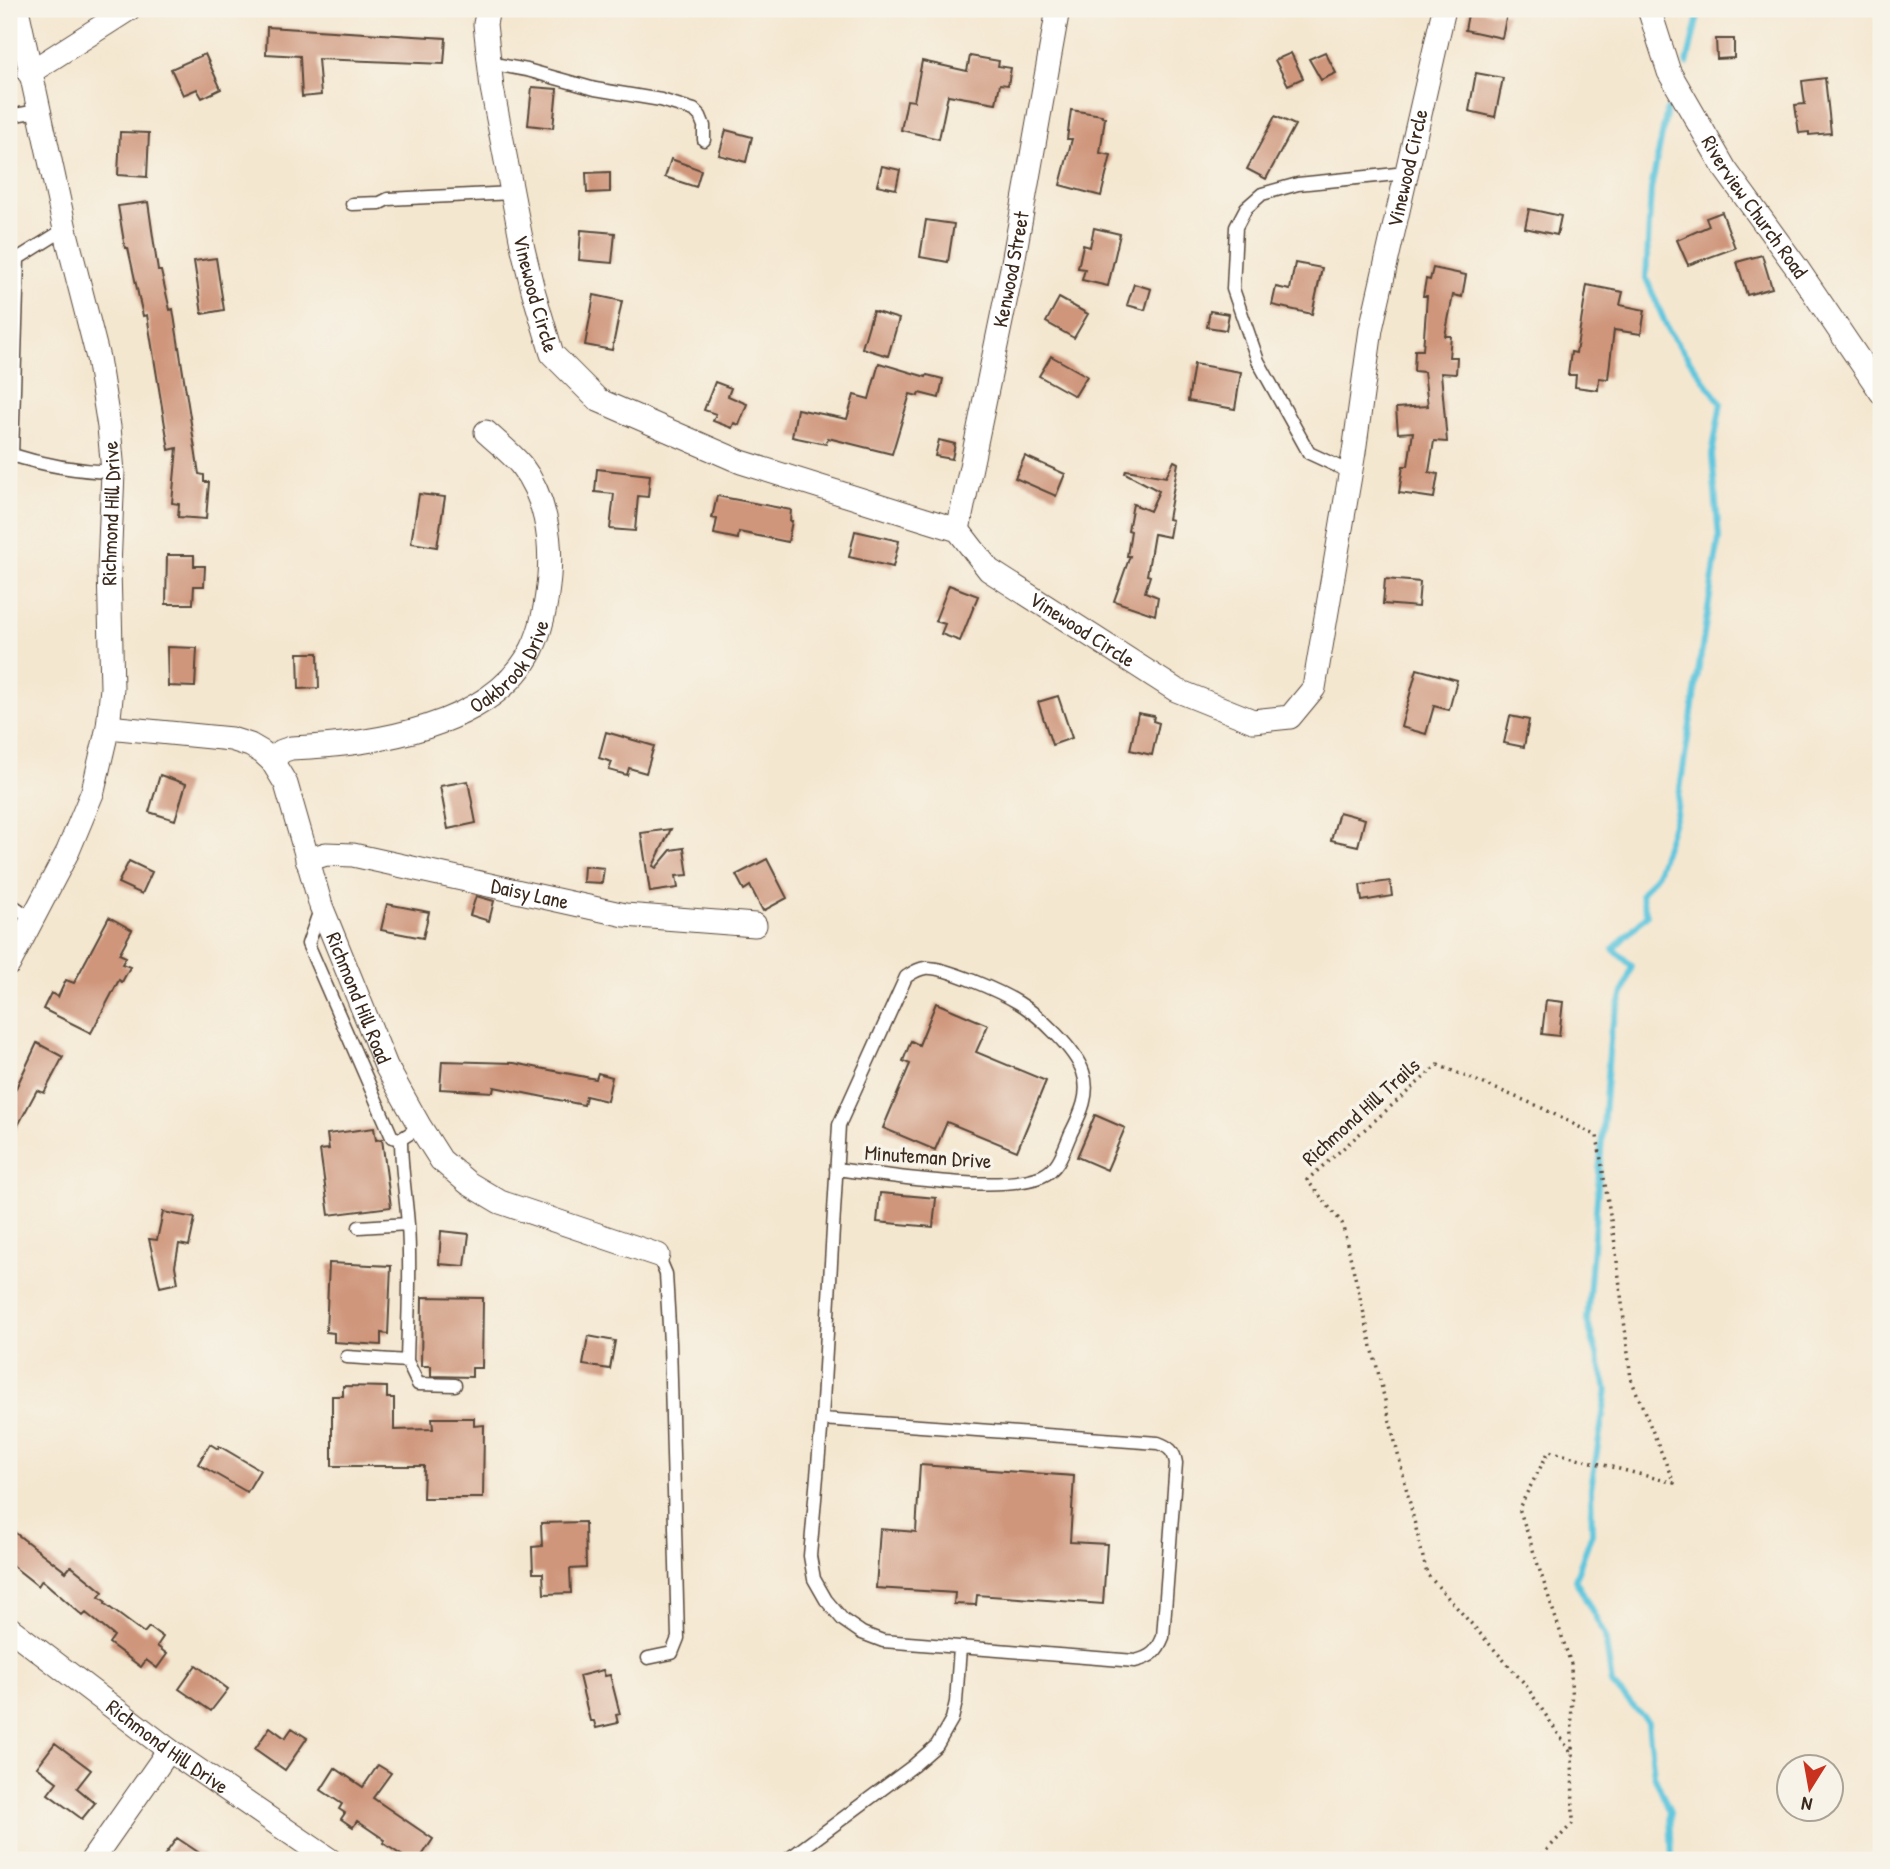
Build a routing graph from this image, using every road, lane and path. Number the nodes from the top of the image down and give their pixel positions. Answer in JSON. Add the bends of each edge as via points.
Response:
{"nodes":[{"id":1,"x":17,"y":9,"type":"edge"},
{"id":2,"x":129,"y":9,"type":"edge"},
{"id":3,"x":488,"y":9,"type":"edge"},
{"id":4,"x":1058,"y":9,"type":"edge"},
{"id":5,"x":1444,"y":9,"type":"edge"},
{"id":6,"x":1649,"y":9,"type":"edge"},
{"id":7,"x":489,"y":63,"type":"junction"},
{"id":8,"x":29,"y":73,"type":"junction"},
{"id":9,"x":38,"y":111,"type":"junction"},
{"id":10,"x":9,"y":116,"type":"edge"},
{"id":11,"x":704,"y":140,"type":"dead end"},
{"id":12,"x":1406,"y":173,"type":"junction"},
{"id":13,"x":513,"y":193,"type":"junction"},
{"id":14,"x":352,"y":204,"type":"dead end"},
{"id":15,"x":65,"y":229,"type":"junction"},
{"id":16,"x":14,"y":262,"type":"edge"},
{"id":17,"x":1881,"y":392,"type":"edge"},
{"id":18,"x":486,"y":432,"type":"dead end"},
{"id":19,"x":10,"y":454,"type":"edge"},
{"id":20,"x":113,"y":472,"type":"junction"},
{"id":21,"x":1350,"y":472,"type":"junction"},
{"id":22,"x":958,"y":530,"type":"junction"},
{"id":23,"x":108,"y":727,"type":"junction"},
{"id":24,"x":272,"y":761,"type":"junction"},
{"id":25,"x":307,"y":860,"type":"junction"},
{"id":26,"x":9,"y":904,"type":"edge"},
{"id":27,"x":32,"y":919,"type":"junction"},
{"id":28,"x":755,"y":925,"type":"dead end"},
{"id":29,"x":9,"y":964,"type":"edge"},
{"id":30,"x":410,"y":1133,"type":"junction"},
{"id":31,"x":836,"y":1169,"type":"junction"},
{"id":32,"x":408,"y":1224,"type":"junction"},
{"id":33,"x":359,"y":1227,"type":"dead end"},
{"id":34,"x":658,"y":1255,"type":"joint"},
{"id":35,"x":346,"y":1357,"type":"dead end"},
{"id":36,"x":407,"y":1362,"type":"junction"},
{"id":37,"x":455,"y":1385,"type":"dead end"},
{"id":38,"x":822,"y":1419,"type":"junction"},
{"id":39,"x":9,"y":1628,"type":"edge"},
{"id":40,"x":960,"y":1648,"type":"junction"},
{"id":41,"x":648,"y":1658,"type":"dead end"},
{"id":42,"x":169,"y":1750,"type":"junction"},
{"id":43,"x":1573,"y":1756,"type":"junction"},
{"id":44,"x":92,"y":1860,"type":"edge"},
{"id":45,"x":330,"y":1860,"type":"edge"},
{"id":46,"x":787,"y":1860,"type":"edge"},
{"id":47,"x":1537,"y":1860,"type":"edge"}],
"edges":[{"from":1,"to":8,"type":"street","name":"Richmond Hill Drive"},
{"from":2,"to":8,"type":"street"},
{"from":3,"to":7,"type":"street","name":"Vinewood Circle"},
{"from":4,"to":22,"type":"street","name":"Kenwood Street","via":[[1012,268]]},
{"from":5,"to":12,"type":"street","name":"Vinewood Circle"},
{"from":6,"to":17,"type":"street","name":"Riverview Church Road","via":[[1669,72],[1725,169]]},
{"from":7,"to":11,"type":"lane","via":[[694,110],[704,126]]},
{"from":7,"to":13,"type":"street","name":"Vinewood Circle"},
{"from":8,"to":9,"type":"street","name":"Richmond Hill Drive"},
{"from":9,"to":10,"type":"lane"},
{"from":9,"to":15,"type":"street","name":"Richmond Hill Drive"},
{"from":12,"to":21,"type":"street","name":"Vinewood Circle","via":[[1371,329]]},
{"from":12,"to":21,"type":"lane","via":[[1298,184],[1262,194],[1246,208],[1236,227],[1233,289],[1258,361],[1308,453]]},
{"from":13,"to":14,"type":"lane"},
{"from":13,"to":22,"type":"street","name":"Vinewood Circle","via":[[552,354],[598,400],[741,462]]},
{"from":15,"to":16,"type":"lane"},
{"from":15,"to":20,"type":"street","name":"Richmond Hill Drive","via":[[97,358]]},
{"from":16,"to":19,"type":"lane"},
{"from":18,"to":24,"type":"street","name":"Oakbrook Drive","via":[[530,478],[547,525],[547,593],[538,633],[524,661],[480,702],[428,726],[372,741],[291,748]]},
{"from":19,"to":20,"type":"lane","via":[[80,471]]},
{"from":20,"to":23,"type":"street","name":"Richmond Hill Drive"},
{"from":21,"to":22,"type":"street","name":"Vinewood Circle","via":[[1314,688],[1290,717],[1253,721],[1176,690],[989,570]]},
{"from":23,"to":24,"type":"street","via":[[231,739],[250,745]]},
{"from":23,"to":27,"type":"street","name":"Richmond Hill Drive","via":[[93,791]]},
{"from":24,"to":25,"type":"street","name":"Richmond Hill Road","via":[[286,785]]},
{"from":25,"to":28,"type":"street","name":"Daisy Lane","via":[[345,854],[625,915]]},
{"from":25,"to":30,"type":"street","name":"Richmond Hill Road"},
{"from":26,"to":27,"type":"lane"},
{"from":27,"to":29,"type":"street","name":"Richmond Hill Drive"},
{"from":30,"to":32,"type":"lane","via":[[401,1167]]},
{"from":30,"to":34,"type":"street","name":"Richmond Hill Road","via":[[468,1183],[500,1202]]},
{"from":31,"to":31,"type":"lane","name":"Minuteman Drive","via":[[839,1125],[897,992],[914,971],[951,972],[1019,1003],[1077,1060],[1086,1084],[1083,1108],[1058,1164],[1043,1176],[976,1183]]},
{"from":31,"to":38,"type":"lane"},
{"from":32,"to":33,"type":"lane"},
{"from":32,"to":36,"type":"lane"},
{"from":34,"to":41,"type":"lane","via":[[666,1274],[670,1343],[678,1638],[672,1653]]},
{"from":35,"to":36,"type":"lane"},
{"from":36,"to":37,"type":"lane","via":[[418,1384]]},
{"from":38,"to":40,"type":"lane","via":[[810,1556],[814,1579],[826,1600],[843,1620],[883,1641]]},
{"from":38,"to":40,"type":"lane","via":[[1158,1443],[1174,1453],[1163,1637],[1158,1649],[1135,1661]]},
{"from":39,"to":42,"type":"street","name":"Richmond Hill Drive"},
{"from":40,"to":46,"type":"lane","via":[[952,1719],[937,1745]]},
{"from":42,"to":44,"type":"street"},
{"from":42,"to":45,"type":"street","name":"Richmond Hill Drive"},
{"from":43,"to":43,"type":"path","name":"Richmond Hill Trails","via":[[1525,1684],[1427,1573],[1342,1223],[1307,1180],[1438,1065],[1597,1136],[1631,1379],[1674,1483],[1549,1451],[1519,1508],[1571,1664]]},
{"from":43,"to":47,"type":"path","name":"Richmond Hill Trails","via":[[1573,1823]]}]}
